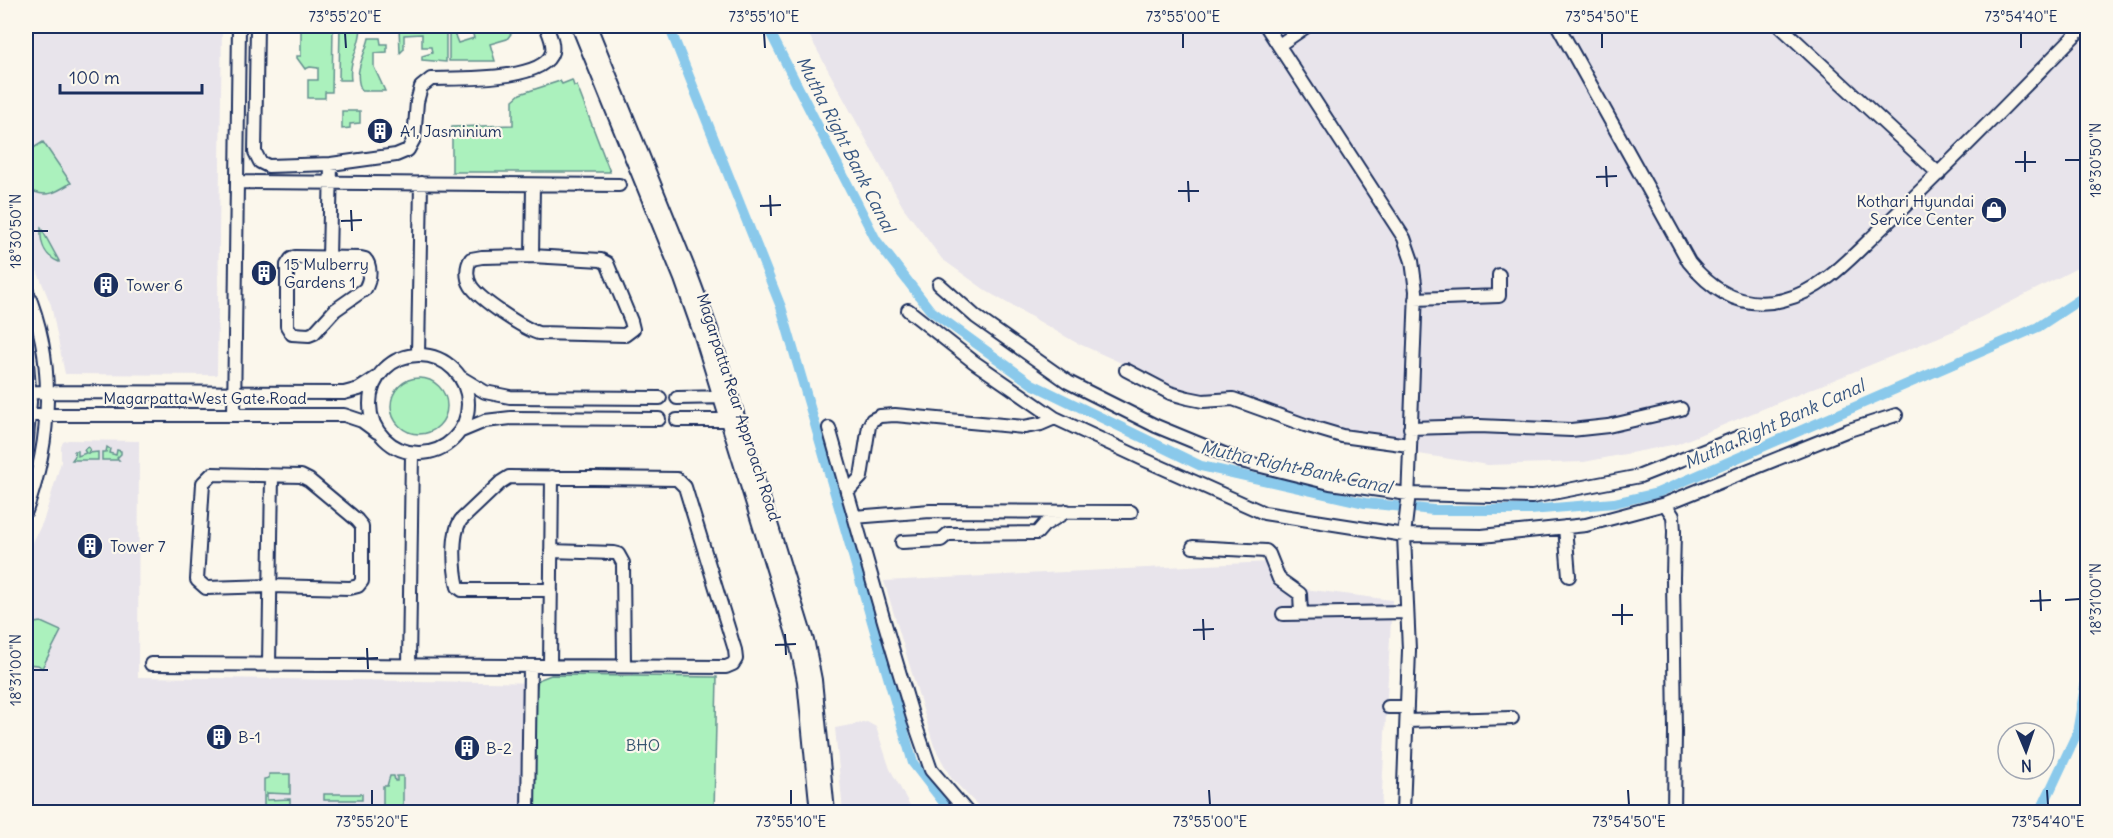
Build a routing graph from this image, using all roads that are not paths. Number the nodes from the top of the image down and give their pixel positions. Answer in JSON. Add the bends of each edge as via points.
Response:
{"nodes":[{"id":1,"x":239,"y":26,"type":"edge"},
{"id":2,"x":257,"y":26,"type":"edge"},
{"id":3,"x":546,"y":26,"type":"edge"},
{"id":4,"x":578,"y":26,"type":"edge"},
{"id":5,"x":590,"y":26,"type":"edge"},
{"id":6,"x":1266,"y":26,"type":"edge"},
{"id":7,"x":1307,"y":26,"type":"edge"},
{"id":8,"x":1558,"y":26,"type":"edge"},
{"id":9,"x":1780,"y":26,"type":"edge"},
{"id":10,"x":2084,"y":26,"type":"edge"},
{"id":11,"x":1279,"y":45,"type":"junction"},
{"id":12,"x":331,"y":164,"type":"junction"},
{"id":13,"x":1939,"y":174,"type":"junction"},
{"id":14,"x":237,"y":182,"type":"junction"},
{"id":15,"x":332,"y":183,"type":"junction"},
{"id":16,"x":421,"y":183,"type":"junction"},
{"id":17,"x":533,"y":185,"type":"junction"},
{"id":18,"x":619,"y":185,"type":"dead end"},
{"id":19,"x":532,"y":256,"type":"junction"},
{"id":20,"x":329,"y":258,"type":"junction"},
{"id":21,"x":1499,"y":275,"type":"dead end"},
{"id":22,"x":939,"y":284,"type":"dead end"},
{"id":23,"x":26,"y":289,"type":"edge"},
{"id":24,"x":1416,"y":299,"type":"junction"},
{"id":25,"x":908,"y":310,"type":"dead end"},
{"id":26,"x":26,"y":349,"type":"edge"},
{"id":27,"x":418,"y":355,"type":"junction"},
{"id":28,"x":1126,"y":370,"type":"dead end"},
{"id":29,"x":460,"y":377,"type":"junction"},
{"id":30,"x":376,"y":378,"type":"junction"},
{"id":31,"x":30,"y":392,"type":"junction"},
{"id":32,"x":47,"y":392,"type":"junction"},
{"id":33,"x":233,"y":392,"type":"junction"},
{"id":34,"x":727,"y":397,"type":"junction"},
{"id":35,"x":660,"y":398,"type":"dead end"},
{"id":36,"x":677,"y":398,"type":"dead end"},
{"id":37,"x":1680,"y":409,"type":"dead end"},
{"id":38,"x":30,"y":415,"type":"junction"},
{"id":39,"x":47,"y":415,"type":"junction"},
{"id":40,"x":234,"y":415,"type":"junction"},
{"id":41,"x":1896,"y":415,"type":"dead end"},
{"id":42,"x":1055,"y":418,"type":"junction"},
{"id":43,"x":659,"y":419,"type":"dead end"},
{"id":44,"x":677,"y":420,"type":"dead end"},
{"id":45,"x":734,"y":420,"type":"junction"},
{"id":46,"x":829,"y":428,"type":"dead end"},
{"id":47,"x":1410,"y":428,"type":"junction"},
{"id":48,"x":461,"y":431,"type":"junction"},
{"id":49,"x":377,"y":432,"type":"junction"},
{"id":50,"x":1744,"y":435,"type":"dead end"},
{"id":51,"x":1409,"y":445,"type":"junction"},
{"id":52,"x":26,"y":450,"type":"edge"},
{"id":53,"x":412,"y":454,"type":"junction"},
{"id":54,"x":272,"y":476,"type":"junction"},
{"id":55,"x":552,"y":477,"type":"junction"},
{"id":56,"x":847,"y":492,"type":"junction"},
{"id":57,"x":1408,"y":498,"type":"junction"},
{"id":58,"x":1665,"y":504,"type":"junction"},
{"id":59,"x":1068,"y":510,"type":"junction"},
{"id":60,"x":26,"y":512,"type":"edge"},
{"id":61,"x":1131,"y":512,"type":"dead end"},
{"id":62,"x":854,"y":517,"type":"junction"},
{"id":63,"x":1565,"y":527,"type":"junction"},
{"id":64,"x":1405,"y":530,"type":"junction"},
{"id":65,"x":902,"y":542,"type":"dead end"},
{"id":66,"x":1193,"y":547,"type":"dead end"},
{"id":67,"x":551,"y":551,"type":"junction"},
{"id":68,"x":1569,"y":576,"type":"dead end"},
{"id":69,"x":270,"y":586,"type":"junction"},
{"id":70,"x":550,"y":590,"type":"junction"},
{"id":71,"x":1407,"y":612,"type":"junction"},
{"id":72,"x":1301,"y":613,"type":"junction"},
{"id":73,"x":1283,"y":614,"type":"dead end"},
{"id":74,"x":152,"y":664,"type":"dead end"},
{"id":75,"x":269,"y":664,"type":"junction"},
{"id":76,"x":414,"y":665,"type":"junction"},
{"id":77,"x":530,"y":666,"type":"junction"},
{"id":78,"x":550,"y":666,"type":"junction"},
{"id":79,"x":624,"y":666,"type":"junction"},
{"id":80,"x":1388,"y":707,"type":"dead end"},
{"id":81,"x":1407,"y":707,"type":"junction"},
{"id":82,"x":1512,"y":718,"type":"dead end"},
{"id":83,"x":1407,"y":721,"type":"junction"},
{"id":84,"x":528,"y":813,"type":"edge"},
{"id":85,"x":817,"y":813,"type":"edge"},
{"id":86,"x":828,"y":813,"type":"edge"},
{"id":87,"x":967,"y":813,"type":"edge"},
{"id":88,"x":1403,"y":813,"type":"edge"},
{"id":89,"x":1674,"y":813,"type":"edge"}],
"edges":[{"from":1,"to":14,"type":"street"},
{"from":2,"to":12,"type":"street","via":[[255,152],[260,162],[268,166]]},
{"from":3,"to":12,"type":"street","via":[[553,43],[552,54],[543,65],[516,74],[431,79],[421,87],[414,139],[408,150]]},
{"from":4,"to":34,"type":"street","name":"Magarpatta Rear Approach Road"},
{"from":5,"to":34,"type":"street","name":"Magarpatta Rear Approach Road","via":[[691,275]]},
{"from":6,"to":11,"type":"street"},
{"from":7,"to":11,"type":"street"},
{"from":8,"to":13,"type":"street","via":[[1689,262],[1714,289],[1730,297],[1782,301],[1812,288],[1827,279]]},
{"from":9,"to":13,"type":"street"},
{"from":10,"to":13,"type":"street"},
{"from":11,"to":24,"type":"street","via":[[1404,238],[1412,261]]},
{"from":12,"to":15,"type":"street"},
{"from":14,"to":15,"type":"street"},
{"from":14,"to":33,"type":"street"},
{"from":15,"to":16,"type":"street"},
{"from":15,"to":20,"type":"street"},
{"from":16,"to":17,"type":"street"},
{"from":16,"to":27,"type":"street"},
{"from":17,"to":18,"type":"street"},
{"from":17,"to":19,"type":"street"},
{"from":19,"to":19,"type":"street","via":[[607,263],[633,329],[625,335],[528,330],[472,287],[468,278],[471,259]]},
{"from":20,"to":20,"type":"street","via":[[295,257],[288,262],[287,326],[292,334],[314,333],[335,310],[368,285],[369,265],[365,259]]},
{"from":21,"to":24,"type":"street","via":[[1499,296]]},
{"from":22,"to":57,"type":"street","via":[[976,317],[1068,382],[1156,426],[1241,461]]},
{"from":23,"to":32,"type":"street","via":[[42,347]]},
{"from":24,"to":47,"type":"street"},
{"from":25,"to":42,"type":"street"},
{"from":26,"to":31,"type":"street"},
{"from":27,"to":29,"type":"street","via":[[439,359]]},
{"from":27,"to":30,"type":"street","name":"Magarpatta West Gate Road","via":[[398,360]]},
{"from":28,"to":51,"type":"street","via":[[1188,398],[1233,399],[1342,436]]},
{"from":29,"to":35,"type":"street","via":[[485,392],[510,397]]},
{"from":29,"to":48,"type":"street","via":[[468,404]]},
{"from":30,"to":33,"type":"street","name":"Magarpatta West Gate Road","via":[[344,393]]},
{"from":30,"to":49,"type":"street","via":[[369,405]]},
{"from":31,"to":32,"type":"street","name":"Magarpatta West Gate Road"},
{"from":31,"to":38,"type":"street"},
{"from":32,"to":33,"type":"street","name":"Magarpatta West Gate Road"},
{"from":32,"to":39,"type":"street"},
{"from":33,"to":40,"type":"street"},
{"from":34,"to":36,"type":"street"},
{"from":34,"to":45,"type":"street","name":"Magarpatta Rear Approach Road"},
{"from":37,"to":47,"type":"street","via":[[1608,426],[1571,430]]},
{"from":38,"to":39,"type":"street","name":"Magarpatta West Gate Road"},
{"from":38,"to":52,"type":"street"},
{"from":39,"to":40,"type":"street","name":"Magarpatta West Gate Road"},
{"from":39,"to":60,"type":"street","via":[[42,458]]},
{"from":40,"to":49,"type":"street","name":"Magarpatta West Gate Road","via":[[344,415]]},
{"from":41,"to":58,"type":"street","via":[[1846,431]]},
{"from":42,"to":56,"type":"street","via":[[1024,426],[880,416],[869,426],[861,477]]},
{"from":42,"to":64,"type":"street","via":[[1264,513]]},
{"from":43,"to":48,"type":"street","via":[[511,418],[485,421]]},
{"from":44,"to":45,"type":"street"},
{"from":45,"to":85,"type":"street","name":"Magarpatta Rear Approach Road","via":[[797,647]]},
{"from":45,"to":86,"type":"street","name":"Magarpatta Rear Approach Road","via":[[808,644]]},
{"from":46,"to":56,"type":"street"},
{"from":47,"to":51,"type":"street"},
{"from":48,"to":53,"type":"street","via":[[440,449]]},
{"from":49,"to":53,"type":"street","name":"Magarpatta West Gate Road","via":[[398,450]]},
{"from":50,"to":57,"type":"street","via":[[1640,476],[1532,497]]},
{"from":51,"to":57,"type":"street"},
{"from":53,"to":76,"type":"street"},
{"from":54,"to":69,"type":"street"},
{"from":54,"to":69,"type":"street","via":[[207,477],[203,483],[197,580],[206,588]]},
{"from":54,"to":69,"type":"street","via":[[301,476],[309,480],[357,520],[363,536],[362,581],[358,586]]},
{"from":55,"to":67,"type":"street"},
{"from":55,"to":70,"type":"street","via":[[518,476],[501,482],[461,520],[454,539],[457,581],[462,590]]},
{"from":55,"to":79,"type":"street","via":[[669,478],[677,479],[685,487],[736,659],[726,667]]},
{"from":56,"to":62,"type":"street"},
{"from":57,"to":64,"type":"street"},
{"from":58,"to":63,"type":"street"},
{"from":58,"to":89,"type":"street","via":[[1673,516],[1674,531]]},
{"from":59,"to":61,"type":"street"},
{"from":59,"to":62,"type":"street","via":[[930,511]]},
{"from":59,"to":65,"type":"street","via":[[1037,533],[948,534],[941,540]]},
{"from":62,"to":87,"type":"street","via":[[932,770]]},
{"from":63,"to":64,"type":"street","via":[[1482,536]]},
{"from":63,"to":68,"type":"street"},
{"from":64,"to":71,"type":"street"},
{"from":66,"to":72,"type":"street","via":[[1266,551],[1280,579],[1300,594]]},
{"from":67,"to":70,"type":"street"},
{"from":67,"to":79,"type":"street","via":[[614,553],[622,558]]},
{"from":69,"to":75,"type":"street"},
{"from":70,"to":78,"type":"street"},
{"from":71,"to":72,"type":"street"},
{"from":71,"to":81,"type":"street"},
{"from":72,"to":73,"type":"street"},
{"from":74,"to":75,"type":"street"},
{"from":75,"to":76,"type":"street"},
{"from":76,"to":77,"type":"street"},
{"from":77,"to":78,"type":"street"},
{"from":77,"to":84,"type":"street"},
{"from":78,"to":79,"type":"street"},
{"from":80,"to":81,"type":"street"},
{"from":81,"to":83,"type":"street"},
{"from":82,"to":83,"type":"street"},
{"from":83,"to":88,"type":"street"}]}
